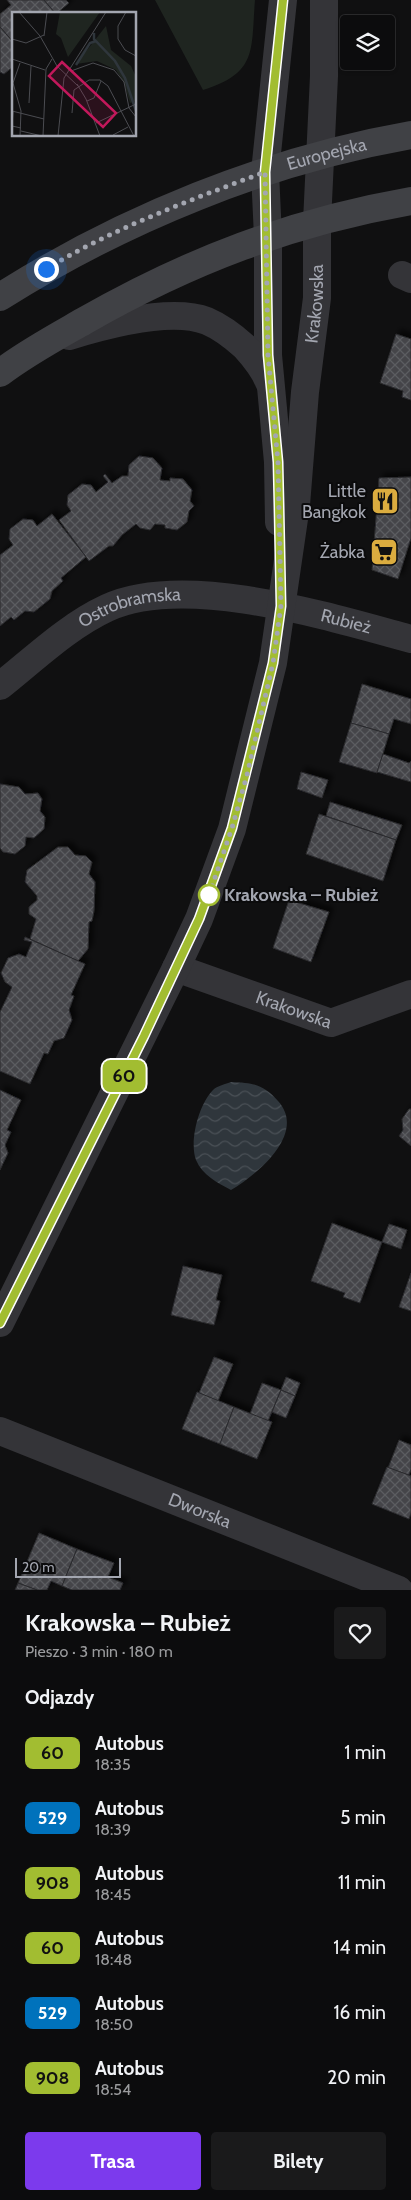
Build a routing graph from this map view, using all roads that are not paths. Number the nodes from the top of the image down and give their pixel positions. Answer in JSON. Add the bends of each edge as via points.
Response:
{"nodes":[{"id":1,"x":283,"y":0,"type":"edge"},
{"id":2,"x":324,"y":0,"type":"edge"},
{"id":3,"x":411,"y":135,"type":"edge"},
{"id":4,"x":321,"y":154,"type":"junction"},
{"id":5,"x":265,"y":172,"type":"junction"},
{"id":6,"x":411,"y":200,"type":"edge"},
{"id":7,"x":317,"y":222,"type":"junction"},
{"id":8,"x":268,"y":237,"type":"junction"},
{"id":9,"x":0,"y":297,"type":"edge"},
{"id":10,"x":48,"y":342,"type":"junction"},
{"id":11,"x":0,"y":373,"type":"edge"},
{"id":12,"x":271,"y":389,"type":"junction"},
{"id":13,"x":281,"y":606,"type":"junction"},
{"id":14,"x":411,"y":639,"type":"edge"},
{"id":15,"x":0,"y":686,"type":"edge"},
{"id":16,"x":176,"y":968,"type":"junction"},
{"id":17,"x":411,"y":994,"type":"edge"},
{"id":18,"x":0,"y":1323,"type":"edge"},
{"id":19,"x":0,"y":1431,"type":"edge"},
{"id":20,"x":398,"y":1590,"type":"edge"}],
"edges":[{"from":1,"to":5,"type":"street","name":"Krakowska"},
{"from":2,"to":4,"type":"street","name":"Krakowska"},
{"from":3,"to":4,"type":"main road","name":"Europejska"},
{"from":4,"to":5,"type":"main road","name":"Europejska"},
{"from":4,"to":7,"type":"street","name":"Krakowska"},
{"from":5,"to":8,"type":"street","name":"Krakowska"},
{"from":5,"to":9,"type":"main road","name":"Europejska","via":[[84,247]]},
{"from":6,"to":7,"type":"main road"},
{"from":7,"to":8,"type":"main road"},
{"from":7,"to":13,"type":"street","name":"Krakowska","via":[[317,298],[296,505]]},
{"from":8,"to":10,"type":"main road","via":[[200,261]]},
{"from":8,"to":12,"type":"street","name":"Krakowska"},
{"from":10,"to":11,"type":"main road"},
{"from":10,"to":12,"type":"street","via":[[110,324],[178,315],[207,321],[249,352]]},
{"from":12,"to":13,"type":"street","name":"Krakowska","via":[[278,462]]},
{"from":13,"to":14,"type":"street","name":"Rubież"},
{"from":13,"to":15,"type":"street","name":"Ostrobramska","via":[[228,598],[156,594],[125,600],[90,617]]},
{"from":13,"to":16,"type":"street","name":"Krakowska","via":[[273,663],[232,828],[202,911]]},
{"from":16,"to":17,"type":"street","name":"Krakowska","via":[[331,1023]]},
{"from":16,"to":18,"type":"street","name":"Krakowska"},
{"from":19,"to":20,"type":"street","name":"Dworska"}]}
